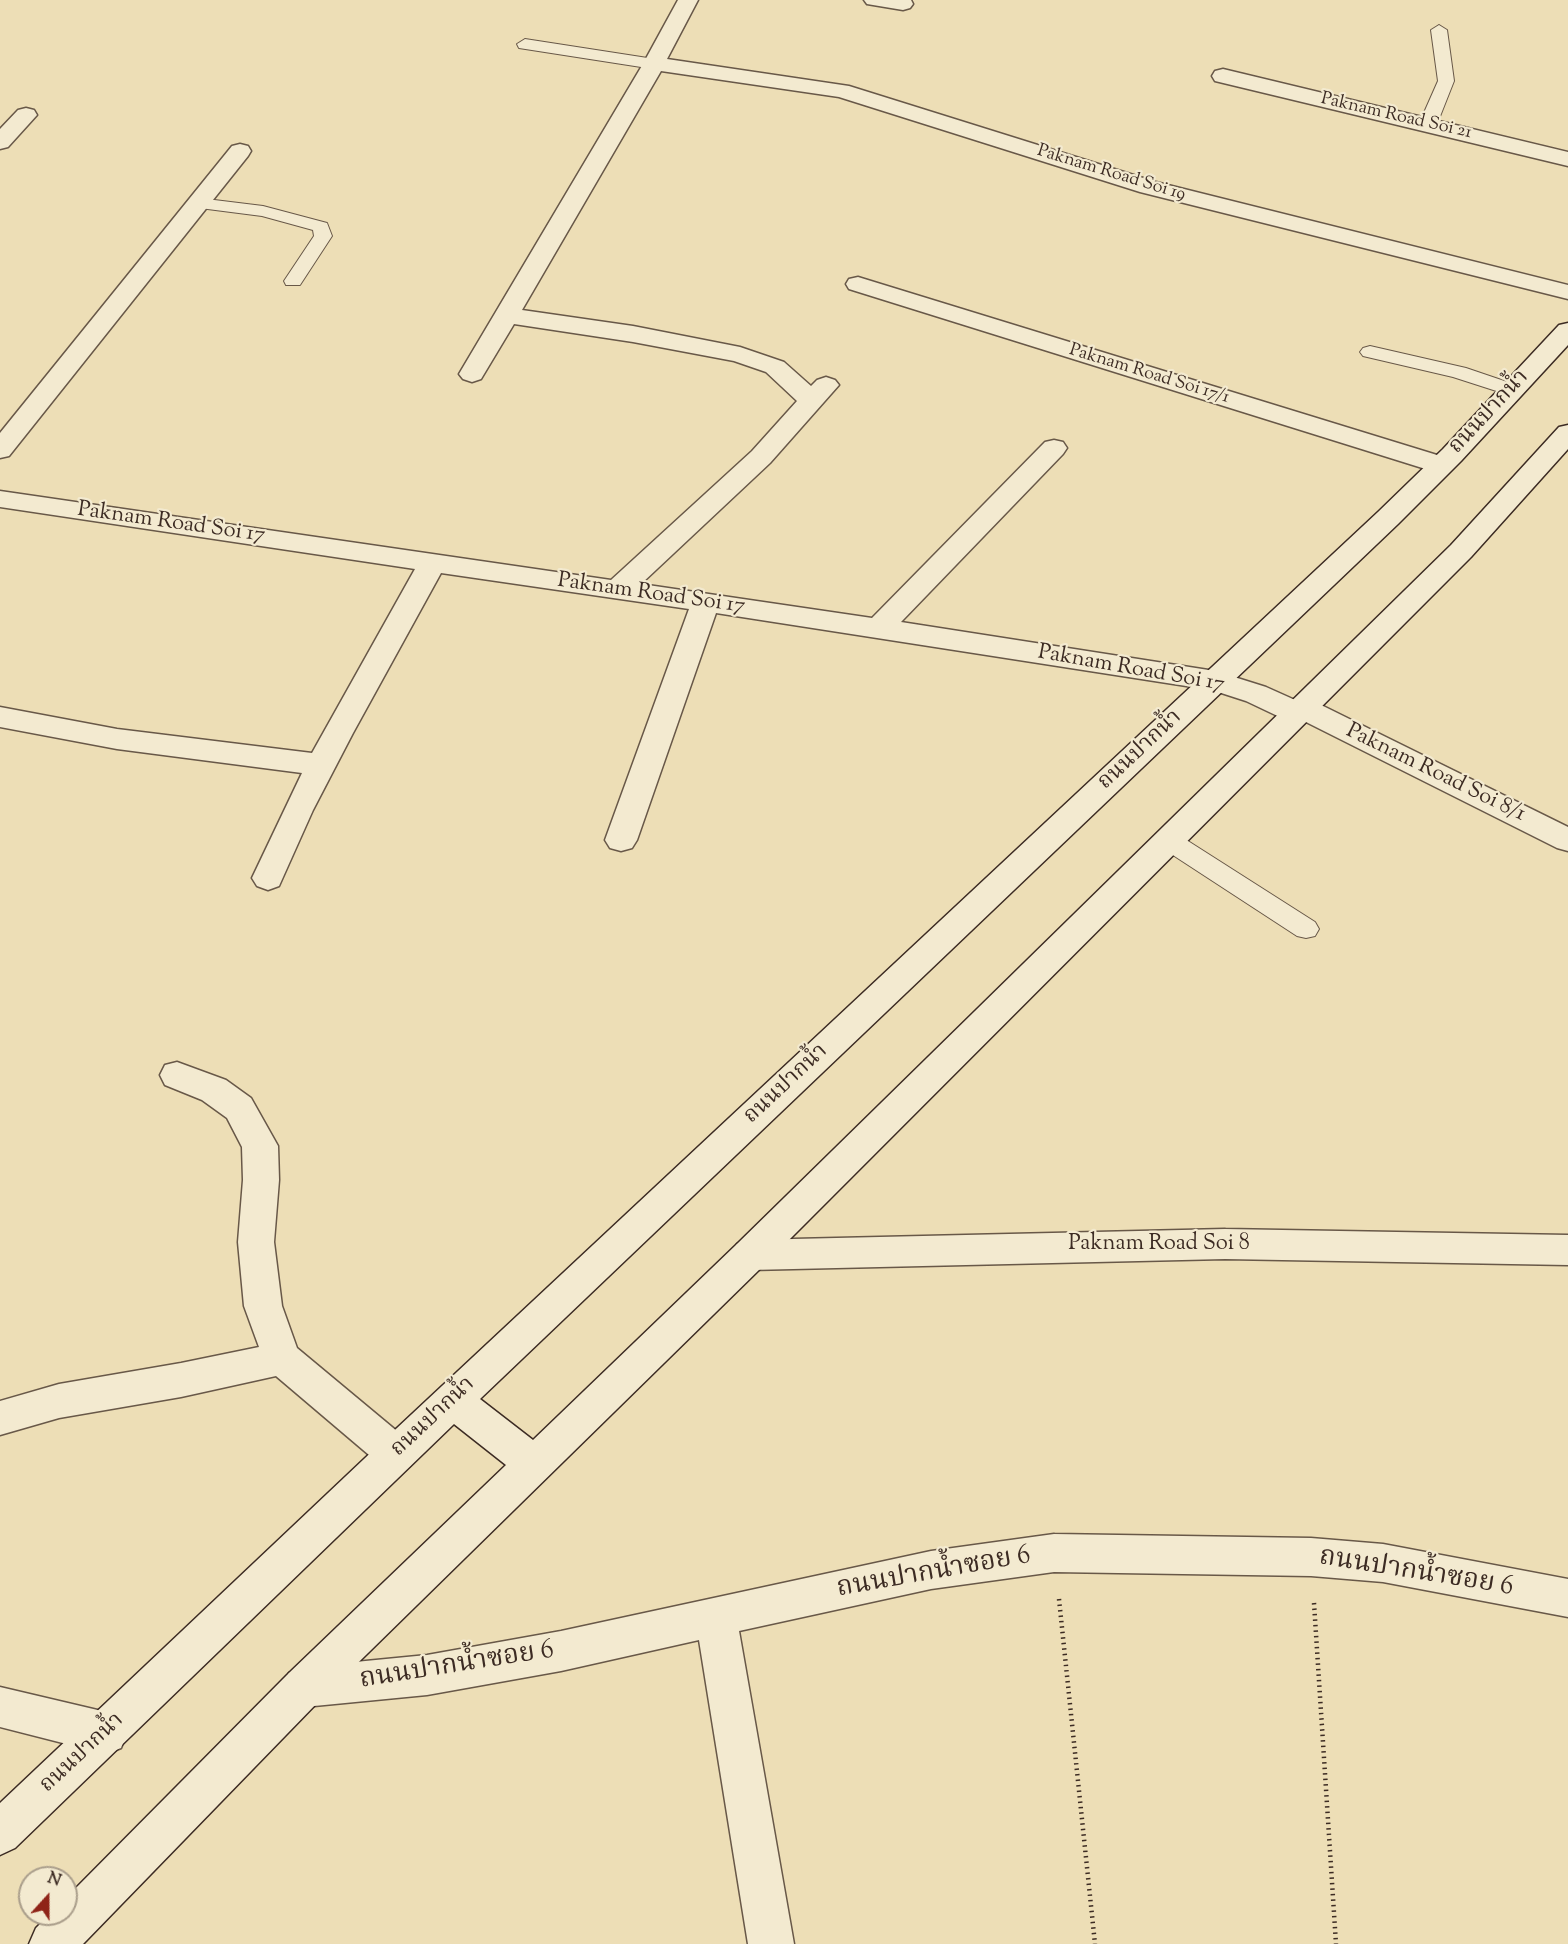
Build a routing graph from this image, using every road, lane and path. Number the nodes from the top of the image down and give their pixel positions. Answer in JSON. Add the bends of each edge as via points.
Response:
{"nodes":[{"id":1,"x":688,"y":0,"type":"edge"},
{"id":2,"x":874,"y":0,"type":"edge"},
{"id":3,"x":903,"y":4,"type":"dead end"},
{"id":4,"x":1438,"y":30,"type":"dead end"},
{"id":5,"x":525,"y":44,"type":"dead end"},
{"id":6,"x":654,"y":64,"type":"junction"},
{"id":7,"x":1223,"y":76,"type":"dead end"},
{"id":8,"x":26,"y":115,"type":"dead end"},
{"id":9,"x":1428,"y":124,"type":"junction"},
{"id":10,"x":0,"y":142,"type":"edge"},
{"id":11,"x":240,"y":152,"type":"dead end"},
{"id":12,"x":1568,"y":159,"type":"edge"},
{"id":13,"x":198,"y":204,"type":"junction"},
{"id":14,"x":293,"y":281,"type":"dead end"},
{"id":15,"x":858,"y":284,"type":"dead end"},
{"id":16,"x":1568,"y":292,"type":"edge"},
{"id":17,"x":506,"y":315,"type":"junction"},
{"id":18,"x":1568,"y":330,"type":"edge"},
{"id":19,"x":1370,"y":352,"type":"dead end"},
{"id":20,"x":472,"y":374,"type":"dead end"},
{"id":21,"x":1512,"y":390,"type":"junction"},
{"id":22,"x":1568,"y":433,"type":"edge"},
{"id":23,"x":1054,"y":447,"type":"dead end"},
{"id":24,"x":0,"y":450,"type":"edge"},
{"id":25,"x":1441,"y":465,"type":"junction"},
{"id":26,"x":0,"y":500,"type":"edge"},
{"id":27,"x":434,"y":562,"type":"junction"},
{"id":28,"x":616,"y":591,"type":"junction"},
{"id":29,"x":705,"y":603,"type":"junction"},
{"id":30,"x":879,"y":628,"type":"junction"},
{"id":31,"x":1215,"y":681,"type":"junction"},
{"id":32,"x":1300,"y":710,"type":"junction"},
{"id":33,"x":0,"y":717,"type":"edge"},
{"id":34,"x":322,"y":765,"type":"junction"},
{"id":35,"x":621,"y":840,"type":"dead end"},
{"id":36,"x":1168,"y":840,"type":"junction"},
{"id":37,"x":1568,"y":840,"type":"edge"},
{"id":38,"x":268,"y":878,"type":"dead end"},
{"id":39,"x":1306,"y":929,"type":"dead end"},
{"id":40,"x":177,"y":1076,"type":"dead end"},
{"id":41,"x":1568,"y":1251,"type":"edge"},
{"id":42,"x":750,"y":1255,"type":"junction"},
{"id":43,"x":282,"y":1359,"type":"junction"},
{"id":44,"x":453,"y":1401,"type":"junction"},
{"id":45,"x":0,"y":1418,"type":"edge"},
{"id":46,"x":396,"y":1454,"type":"junction"},
{"id":47,"x":535,"y":1464,"type":"junction"},
{"id":48,"x":1054,"y":1553,"type":"junction"},
{"id":49,"x":1311,"y":1557,"type":"junction"},
{"id":50,"x":1568,"y":1599,"type":"edge"},
{"id":51,"x":717,"y":1617,"type":"junction"},
{"id":52,"x":304,"y":1687,"type":"junction"},
{"id":53,"x":0,"y":1707,"type":"edge"},
{"id":54,"x":106,"y":1732,"type":"junction"},
{"id":55,"x":0,"y":1833,"type":"edge"},
{"id":56,"x":52,"y":1944,"type":"edge"},
{"id":57,"x":771,"y":1944,"type":"edge"},
{"id":58,"x":1095,"y":1944,"type":"edge"},
{"id":59,"x":1336,"y":1944,"type":"edge"}],
"edges":[{"from":1,"to":6,"type":"street"},
{"from":2,"to":3,"type":"street"},
{"from":4,"to":9,"type":"lane","via":[[1446,81]]},
{"from":5,"to":6,"type":"lane"},
{"from":6,"to":16,"type":"street","name":"Paknam Road Soi 19","via":[[841,92],[898,106],[1148,188]]},
{"from":6,"to":17,"type":"street"},
{"from":7,"to":9,"type":"street","name":"Paknam Road Soi 21"},
{"from":8,"to":10,"type":"street"},
{"from":9,"to":12,"type":"street","name":"Paknam Road Soi 21"},
{"from":11,"to":13,"type":"street"},
{"from":13,"to":14,"type":"lane","via":[[263,211],[321,227],[323,236]]},
{"from":13,"to":24,"type":"street"},
{"from":15,"to":25,"type":"street","name":"Paknam Road Soi 17/1"},
{"from":17,"to":20,"type":"street"},
{"from":17,"to":28,"type":"street","via":[[740,355],[774,367],[818,393],[762,457]]},
{"from":18,"to":21,"type":"street","name":"ถนนปากน้ำ"},
{"from":19,"to":21,"type":"lane","via":[[1459,372]]},
{"from":21,"to":25,"type":"street","name":"ถนนปากน้ำ"},
{"from":22,"to":32,"type":"street","via":[[1461,551]]},
{"from":23,"to":30,"type":"street"},
{"from":25,"to":31,"type":"street","name":"ถนนปากน้ำ"},
{"from":26,"to":27,"type":"street","name":"Paknam Road Soi 17"},
{"from":27,"to":28,"type":"street","name":"Paknam Road Soi 17"},
{"from":27,"to":34,"type":"street"},
{"from":28,"to":29,"type":"street","name":"Paknam Road Soi 17"},
{"from":29,"to":30,"type":"street","name":"Paknam Road Soi 17"},
{"from":29,"to":35,"type":"street"},
{"from":30,"to":31,"type":"street","name":"Paknam Road Soi 17"},
{"from":31,"to":32,"type":"street","name":"Paknam Road Soi 17"},
{"from":31,"to":44,"type":"street","name":"ถนนปากน้ำ"},
{"from":32,"to":36,"type":"street"},
{"from":32,"to":37,"type":"street","name":"Paknam Road Soi 8/1"},
{"from":33,"to":34,"type":"street","via":[[117,739]]},
{"from":34,"to":38,"type":"street"},
{"from":36,"to":39,"type":"lane"},
{"from":36,"to":42,"type":"street"},
{"from":40,"to":43,"type":"street","via":[[214,1090],[238,1108],[260,1146],[256,1242],[264,1306]]},
{"from":41,"to":42,"type":"street","name":"Paknam Road Soi 8","via":[[1225,1244]]},
{"from":42,"to":47,"type":"street"},
{"from":43,"to":45,"type":"street","via":[[59,1401]]},
{"from":43,"to":46,"type":"street"},
{"from":44,"to":46,"type":"street","name":"ถนนปากน้ำ"},
{"from":44,"to":47,"type":"street"},
{"from":46,"to":54,"type":"street","name":"ถนนปากน้ำ"},
{"from":47,"to":52,"type":"street"},
{"from":48,"to":49,"type":"street","name":"ถนนปากน้ำซอย 6"},
{"from":48,"to":51,"type":"street","name":"ถนนปากน้ำซอย 6","via":[[931,1570]]},
{"from":48,"to":58,"type":"path"},
{"from":49,"to":50,"type":"street","name":"ถนนปากน้ำซอย 6","via":[[1383,1563]]},
{"from":49,"to":59,"type":"path"},
{"from":51,"to":52,"type":"street","name":"ถนนปากน้ำซอย 6","via":[[427,1675]]},
{"from":51,"to":57,"type":"street"},
{"from":52,"to":56,"type":"street"},
{"from":53,"to":54,"type":"street"},
{"from":54,"to":55,"type":"street","name":"ถนนปากน้ำ"}]}
